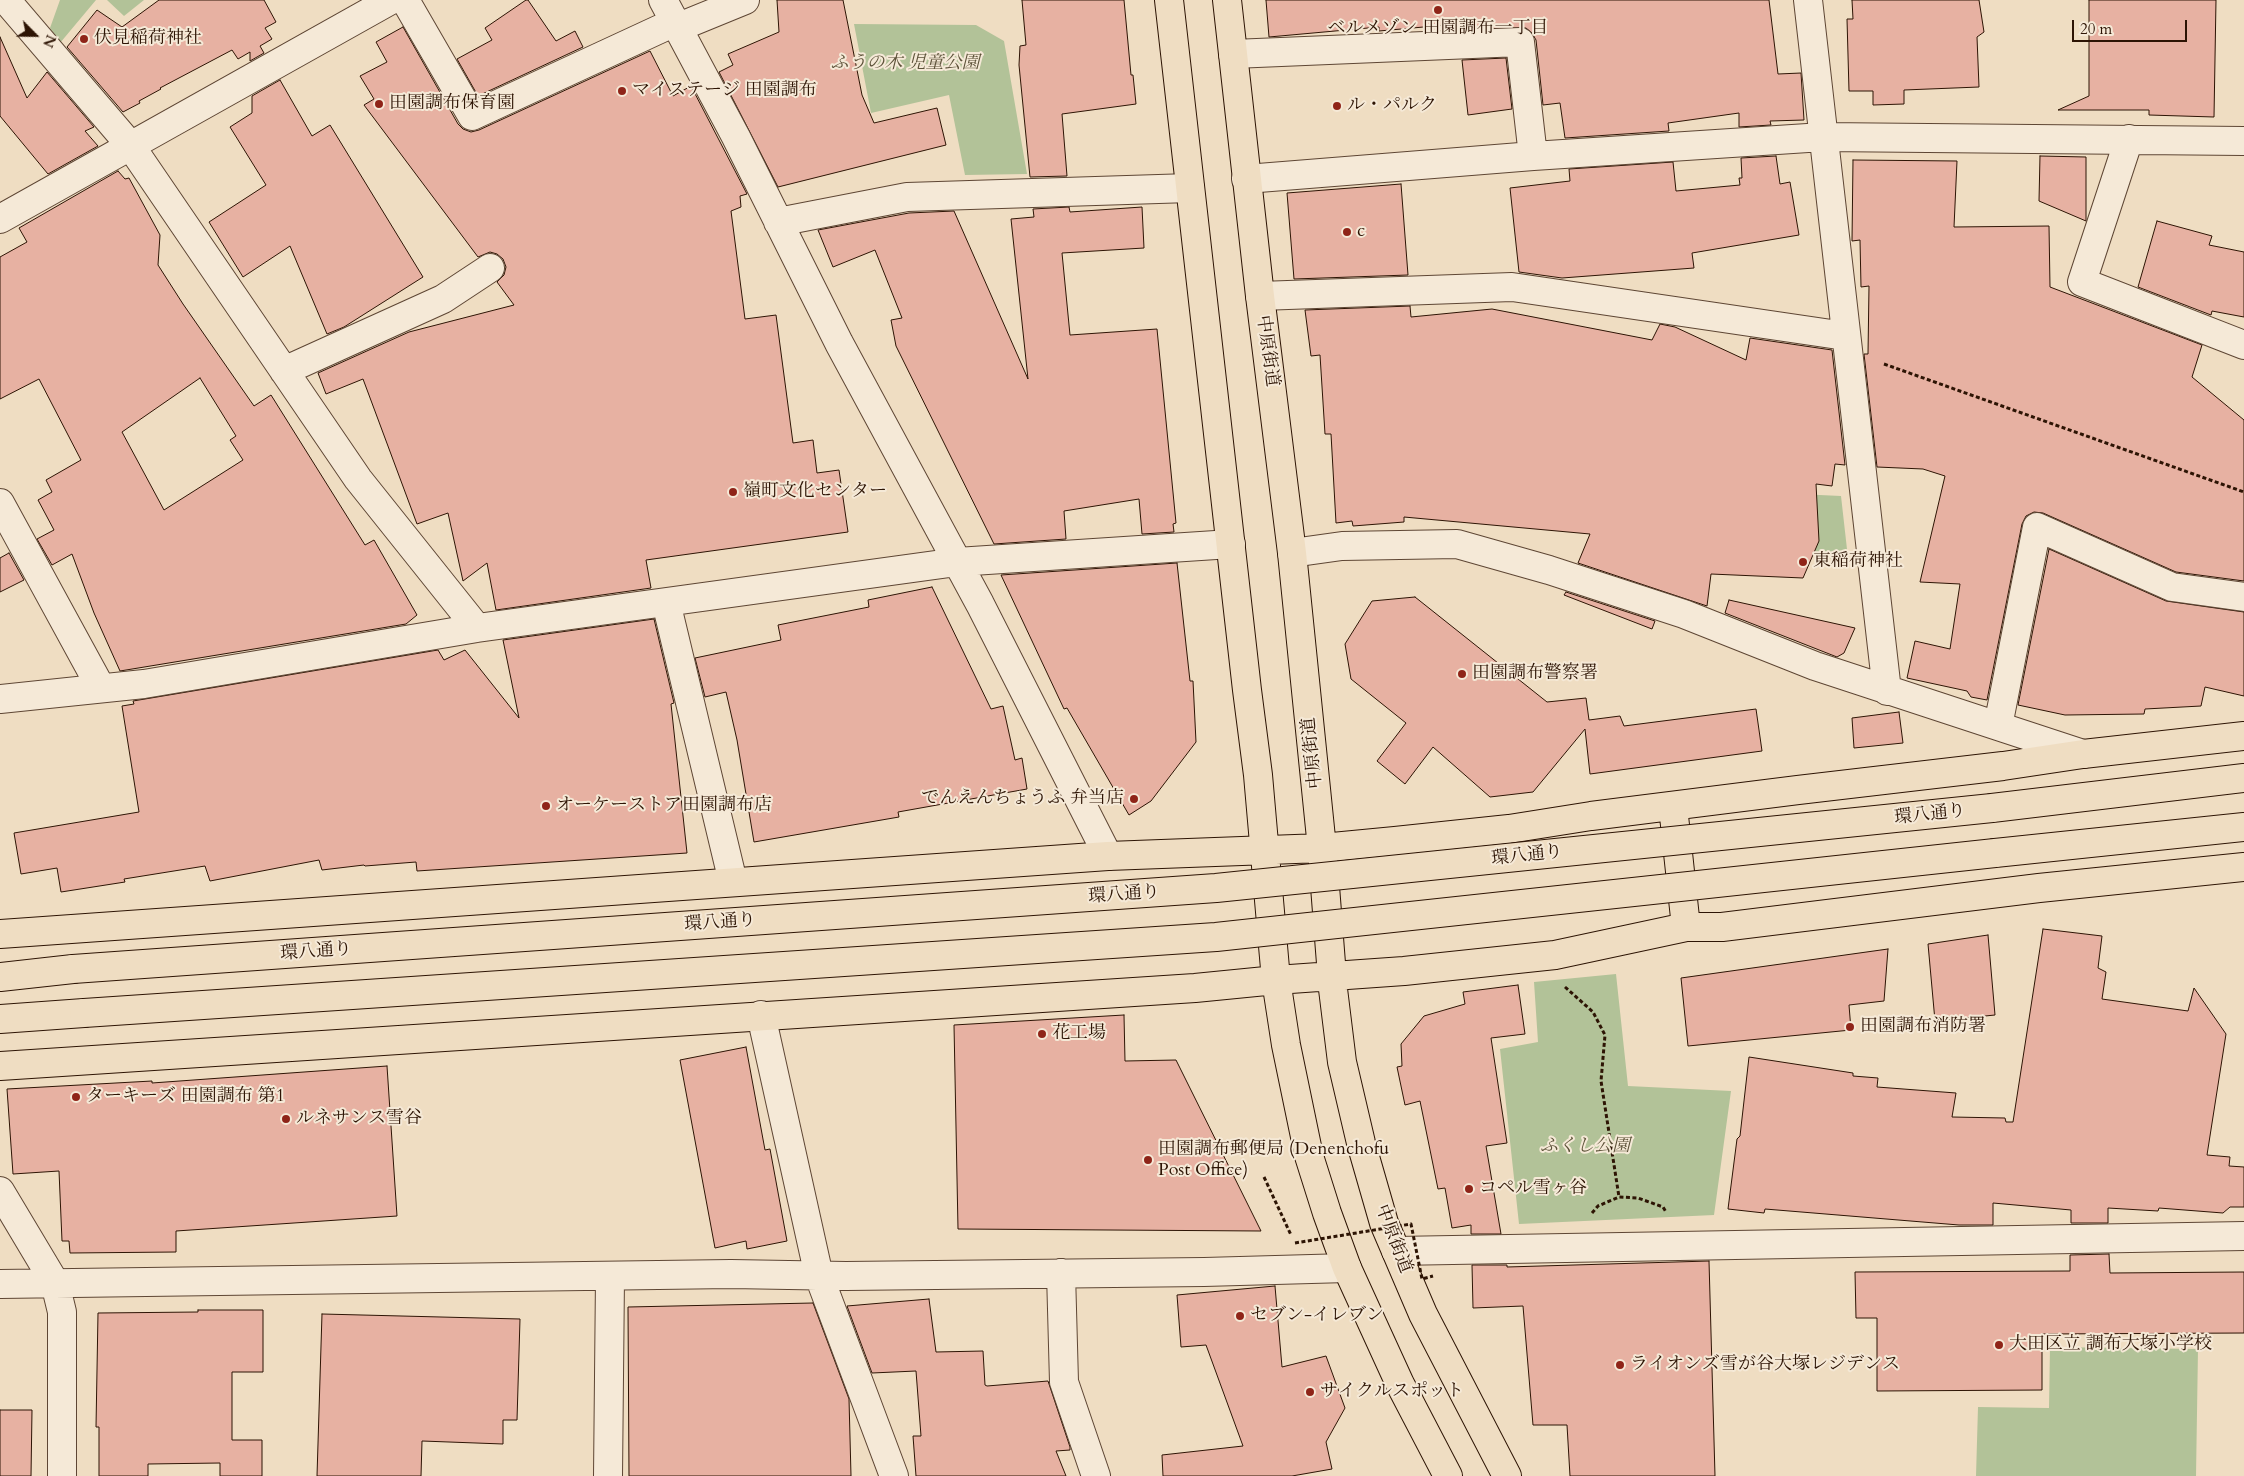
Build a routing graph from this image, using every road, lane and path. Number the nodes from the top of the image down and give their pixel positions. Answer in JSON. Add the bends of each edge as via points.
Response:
{"nodes":[{"id":1,"x":6,"y":0,"type":"edge"},
{"id":2,"x":405,"y":0,"type":"edge"},
{"id":3,"x":745,"y":0,"type":"edge"},
{"id":4,"x":1169,"y":0,"type":"edge"},
{"id":5,"x":1227,"y":0,"type":"edge"},
{"id":6,"x":1808,"y":0,"type":"edge"},
{"id":7,"x":379,"y":3,"type":"edge"},
{"id":8,"x":672,"y":16,"type":"edge"},
{"id":9,"x":1233,"y":54,"type":"junction"},
{"id":10,"x":1823,"y":136,"type":"junction"},
{"id":11,"x":2129,"y":139,"type":"junction"},
{"id":12,"x":2244,"y":141,"type":"edge"},
{"id":13,"x":130,"y":145,"type":"junction"},
{"id":14,"x":1534,"y":156,"type":"junction"},
{"id":15,"x":1246,"y":179,"type":"junction"},
{"id":16,"x":1190,"y":188,"type":"junction"},
{"id":17,"x":0,"y":218,"type":"edge"},
{"id":18,"x":778,"y":222,"type":"junction"},
{"id":19,"x":490,"y":268,"type":"dead end"},
{"id":20,"x":1260,"y":296,"type":"junction"},
{"id":21,"x":1846,"y":343,"type":"junction"},
{"id":22,"x":2244,"y":345,"type":"edge"},
{"id":23,"x":284,"y":371,"type":"junction"},
{"id":24,"x":2244,"y":492,"type":"edge"},
{"id":25,"x":0,"y":503,"type":"edge"},
{"id":26,"x":1230,"y":544,"type":"junction"},
{"id":27,"x":1292,"y":553,"type":"junction"},
{"id":28,"x":957,"y":562,"type":"junction"},
{"id":29,"x":2244,"y":597,"type":"edge"},
{"id":30,"x":666,"y":602,"type":"junction"},
{"id":31,"x":477,"y":628,"type":"junction"},
{"id":32,"x":101,"y":688,"type":"junction"},
{"id":33,"x":1887,"y":691,"type":"junction"},
{"id":34,"x":0,"y":698,"type":"edge"},
{"id":35,"x":1998,"y":726,"type":"junction"},
{"id":36,"x":2244,"y":736,"type":"edge"},
{"id":37,"x":2083,"y":754,"type":"junction"},
{"id":38,"x":2244,"y":778,"type":"edge"},
{"id":39,"x":1673,"y":806,"type":"junction"},
{"id":40,"x":2244,"y":827,"type":"edge"},
{"id":41,"x":1322,"y":848,"type":"junction"},
{"id":42,"x":1265,"y":850,"type":"junction"},
{"id":43,"x":1108,"y":856,"type":"junction"},
{"id":44,"x":2244,"y":867,"type":"edge"},
{"id":45,"x":733,"y":882,"type":"junction"},
{"id":46,"x":1686,"y":927,"type":"junction"},
{"id":47,"x":0,"y":934,"type":"edge"},
{"id":48,"x":1555,"y":955,"type":"junction"},
{"id":49,"x":1332,"y":976,"type":"junction"},
{"id":50,"x":0,"y":977,"type":"edge"},
{"id":51,"x":1276,"y":980,"type":"junction"},
{"id":52,"x":761,"y":1015,"type":"junction"},
{"id":53,"x":0,"y":1019,"type":"edge"},
{"id":54,"x":0,"y":1066,"type":"edge"},
{"id":55,"x":1264,"y":1177,"type":"dead end"},
{"id":56,"x":0,"y":1190,"type":"edge"},
{"id":57,"x":1618,"y":1197,"type":"dead end"},
{"id":58,"x":2244,"y":1236,"type":"edge"},
{"id":59,"x":1396,"y":1251,"type":"junction"},
{"id":60,"x":1347,"y":1268,"type":"junction"},
{"id":61,"x":1061,"y":1274,"type":"junction"},
{"id":62,"x":819,"y":1276,"type":"junction"},
{"id":63,"x":1433,"y":1276,"type":"dead end"},
{"id":64,"x":610,"y":1277,"type":"junction"},
{"id":65,"x":55,"y":1283,"type":"junction"},
{"id":66,"x":0,"y":1284,"type":"edge"},
{"id":67,"x":62,"y":1476,"type":"edge"},
{"id":68,"x":608,"y":1476,"type":"edge"},
{"id":69,"x":894,"y":1476,"type":"edge"},
{"id":70,"x":1096,"y":1476,"type":"edge"},
{"id":71,"x":1448,"y":1476,"type":"edge"},
{"id":72,"x":1507,"y":1476,"type":"edge"}],
"edges":[{"from":1,"to":13,"type":"street"},
{"from":2,"to":8,"type":"street","via":[[472,116]]},
{"from":3,"to":8,"type":"street"},
{"from":4,"to":16,"type":"main road"},
{"from":5,"to":9,"type":"main road","name":"中原街道"},
{"from":6,"to":10,"type":"street"},
{"from":7,"to":13,"type":"street"},
{"from":8,"to":18,"type":"street"},
{"from":9,"to":14,"type":"street","via":[[1520,42]]},
{"from":9,"to":15,"type":"main road","name":"中原街道"},
{"from":10,"to":11,"type":"street"},
{"from":10,"to":14,"type":"street"},
{"from":10,"to":21,"type":"street"},
{"from":11,"to":12,"type":"street"},
{"from":11,"to":22,"type":"street","via":[[2082,282]]},
{"from":13,"to":17,"type":"street"},
{"from":13,"to":23,"type":"street"},
{"from":14,"to":15,"type":"street"},
{"from":15,"to":20,"type":"main road","name":"中原街道"},
{"from":16,"to":18,"type":"street","via":[[907,197]]},
{"from":16,"to":26,"type":"main road"},
{"from":18,"to":28,"type":"street"},
{"from":19,"to":23,"type":"street","via":[[443,299]]},
{"from":20,"to":21,"type":"street","via":[[1512,287]]},
{"from":20,"to":27,"type":"main road","name":"中原街道"},
{"from":21,"to":24,"type":"path"},
{"from":21,"to":33,"type":"street"},
{"from":23,"to":31,"type":"street","via":[[358,479]]},
{"from":25,"to":32,"type":"street"},
{"from":26,"to":28,"type":"street"},
{"from":26,"to":42,"type":"main road"},
{"from":27,"to":33,"type":"street","via":[[1342,546],[1456,544],[1684,614]]},
{"from":27,"to":41,"type":"main road","name":"中原街道"},
{"from":28,"to":30,"type":"street"},
{"from":28,"to":43,"type":"street"},
{"from":29,"to":35,"type":"street","via":[[2172,587],[2037,527]]},
{"from":30,"to":31,"type":"street"},
{"from":30,"to":45,"type":"street"},
{"from":31,"to":32,"type":"street","via":[[144,684]]},
{"from":32,"to":34,"type":"street"},
{"from":33,"to":35,"type":"street"},
{"from":35,"to":37,"type":"street"},
{"from":36,"to":37,"type":"main road"},
{"from":37,"to":39,"type":"main road"},
{"from":38,"to":50,"type":"main road","name":"環八通り","bridge":true,"via":[[1992,808],[1216,888],[73,969]]},
{"from":39,"to":41,"type":"main road","via":[[1509,829]]},
{"from":39,"to":46,"type":"main road"},
{"from":40,"to":53,"type":"main road","bridge":true,"via":[[1216,937]]},
{"from":41,"to":42,"type":"main road"},
{"from":41,"to":49,"type":"main road","name":"中原街道"},
{"from":42,"to":43,"type":"main road"},
{"from":42,"to":51,"type":"main road"},
{"from":43,"to":45,"type":"main road"},
{"from":44,"to":46,"type":"main road","via":[[1722,927]]},
{"from":45,"to":47,"type":"main road"},
{"from":46,"to":48,"type":"main road"},
{"from":48,"to":49,"type":"main road"},
{"from":48,"to":57,"type":"path","via":[[1558,982],[1593,1012],[1605,1035],[1601,1081]]},
{"from":49,"to":51,"type":"main road"},
{"from":49,"to":59,"type":"main road","name":"中原街道","via":[[1342,1062],[1360,1144]]},
{"from":51,"to":52,"type":"main road"},
{"from":51,"to":60,"type":"main road","via":[[1309,1156]]},
{"from":52,"to":54,"type":"main road"},
{"from":52,"to":62,"type":"street"},
{"from":55,"to":63,"type":"path","bridge":true,"via":[[1295,1243],[1411,1224],[1422,1279]]},
{"from":56,"to":65,"type":"street"},
{"from":58,"to":59,"type":"street"},
{"from":59,"to":72,"type":"main road","name":"中原街道","via":[[1423,1314]]},
{"from":60,"to":61,"type":"street"},
{"from":60,"to":71,"type":"main road","via":[[1400,1384]]},
{"from":61,"to":62,"type":"street"},
{"from":61,"to":70,"type":"street","via":[[1064,1382]]},
{"from":62,"to":64,"type":"street"},
{"from":62,"to":69,"type":"street"},
{"from":64,"to":65,"type":"street"},
{"from":64,"to":68,"type":"street"},
{"from":65,"to":66,"type":"street"},
{"from":65,"to":67,"type":"street","via":[[62,1312]]}]}
